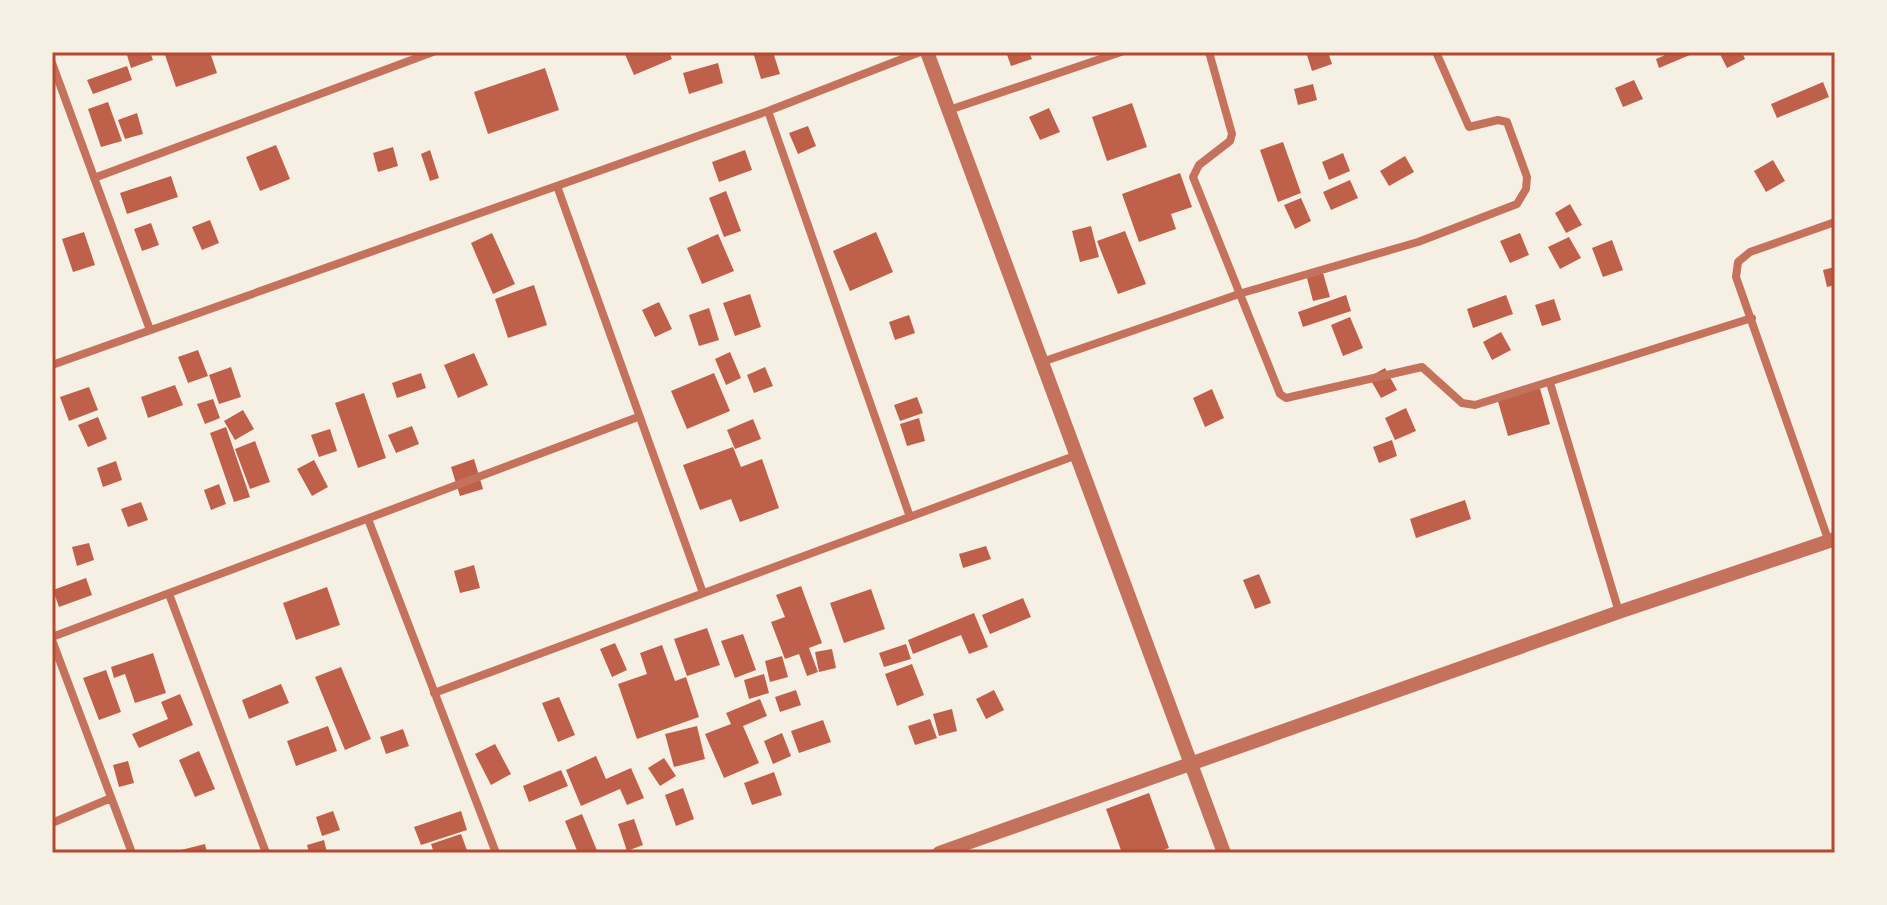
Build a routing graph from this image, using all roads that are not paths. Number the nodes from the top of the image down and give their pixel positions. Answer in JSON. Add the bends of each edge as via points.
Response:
{"nodes":[{"id":1,"x":433,"y":52,"type":"edge"},
{"id":2,"x":920,"y":52,"type":"edge"},
{"id":3,"x":927,"y":52,"type":"edge"},
{"id":4,"x":1121,"y":52,"type":"edge"},
{"id":5,"x":1209,"y":52,"type":"edge"},
{"id":6,"x":1436,"y":52,"type":"edge"},
{"id":7,"x":52,"y":63,"type":"edge"},
{"id":8,"x":949,"y":110,"type":"junction"},
{"id":9,"x":768,"y":111,"type":"junction"},
{"id":10,"x":94,"y":178,"type":"junction"},
{"id":11,"x":557,"y":186,"type":"junction"},
{"id":12,"x":1835,"y":222,"type":"edge"},
{"id":13,"x":1242,"y":293,"type":"junction"},
{"id":14,"x":1752,"y":318,"type":"junction"},
{"id":15,"x":150,"y":330,"type":"junction"},
{"id":16,"x":1042,"y":362,"type":"junction"},
{"id":17,"x":52,"y":365,"type":"edge"},
{"id":18,"x":1550,"y":383,"type":"junction"},
{"id":19,"x":638,"y":417,"type":"junction"},
{"id":20,"x":1077,"y":455,"type":"junction"},
{"id":21,"x":910,"y":517,"type":"junction"},
{"id":22,"x":368,"y":519,"type":"junction"},
{"id":23,"x":1832,"y":540,"type":"edge"},
{"id":24,"x":703,"y":593,"type":"junction"},
{"id":25,"x":169,"y":594,"type":"junction"},
{"id":26,"x":1619,"y":612,"type":"junction"},
{"id":27,"x":52,"y":639,"type":"edge"},
{"id":28,"x":434,"y":693,"type":"junction"},
{"id":29,"x":1191,"y":763,"type":"junction"},
{"id":30,"x":111,"y":798,"type":"junction"},
{"id":31,"x":52,"y":823,"type":"edge"},
{"id":32,"x":132,"y":853,"type":"edge"},
{"id":33,"x":266,"y":853,"type":"edge"},
{"id":34,"x":496,"y":853,"type":"edge"},
{"id":35,"x":939,"y":853,"type":"edge"},
{"id":36,"x":1224,"y":853,"type":"edge"}],
"edges":[{"from":1,"to":10,"type":"street"},
{"from":2,"to":9,"type":"street"},
{"from":3,"to":8,"type":"street"},
{"from":4,"to":8,"type":"street"},
{"from":5,"to":13,"type":"street","via":[[1232,134],[1193,177]]},
{"from":6,"to":13,"type":"street","via":[[1469,127],[1507,122],[1527,177],[1517,204],[1418,242]]},
{"from":7,"to":10,"type":"street"},
{"from":8,"to":16,"type":"street"},
{"from":9,"to":11,"type":"street"},
{"from":9,"to":21,"type":"street"},
{"from":10,"to":15,"type":"street"},
{"from":11,"to":15,"type":"street"},
{"from":11,"to":19,"type":"street"},
{"from":12,"to":14,"type":"street","via":[[1750,252],[1738,262],[1736,277]]},
{"from":13,"to":16,"type":"street"},
{"from":13,"to":18,"type":"street","via":[[1286,398],[1416,367],[1428,370],[1468,406]]},
{"from":14,"to":18,"type":"street"},
{"from":14,"to":23,"type":"street"},
{"from":15,"to":17,"type":"street"},
{"from":16,"to":20,"type":"street"},
{"from":18,"to":26,"type":"street"},
{"from":19,"to":22,"type":"street"},
{"from":19,"to":24,"type":"street"},
{"from":20,"to":21,"type":"street"},
{"from":20,"to":29,"type":"street"},
{"from":21,"to":24,"type":"street"},
{"from":22,"to":25,"type":"street"},
{"from":22,"to":28,"type":"street"},
{"from":23,"to":26,"type":"street"},
{"from":24,"to":28,"type":"street"},
{"from":25,"to":27,"type":"street"},
{"from":25,"to":33,"type":"street"},
{"from":26,"to":29,"type":"street"},
{"from":27,"to":30,"type":"street"},
{"from":28,"to":34,"type":"street"},
{"from":29,"to":35,"type":"street"},
{"from":29,"to":36,"type":"street"},
{"from":30,"to":31,"type":"street"},
{"from":30,"to":32,"type":"street"}]}
